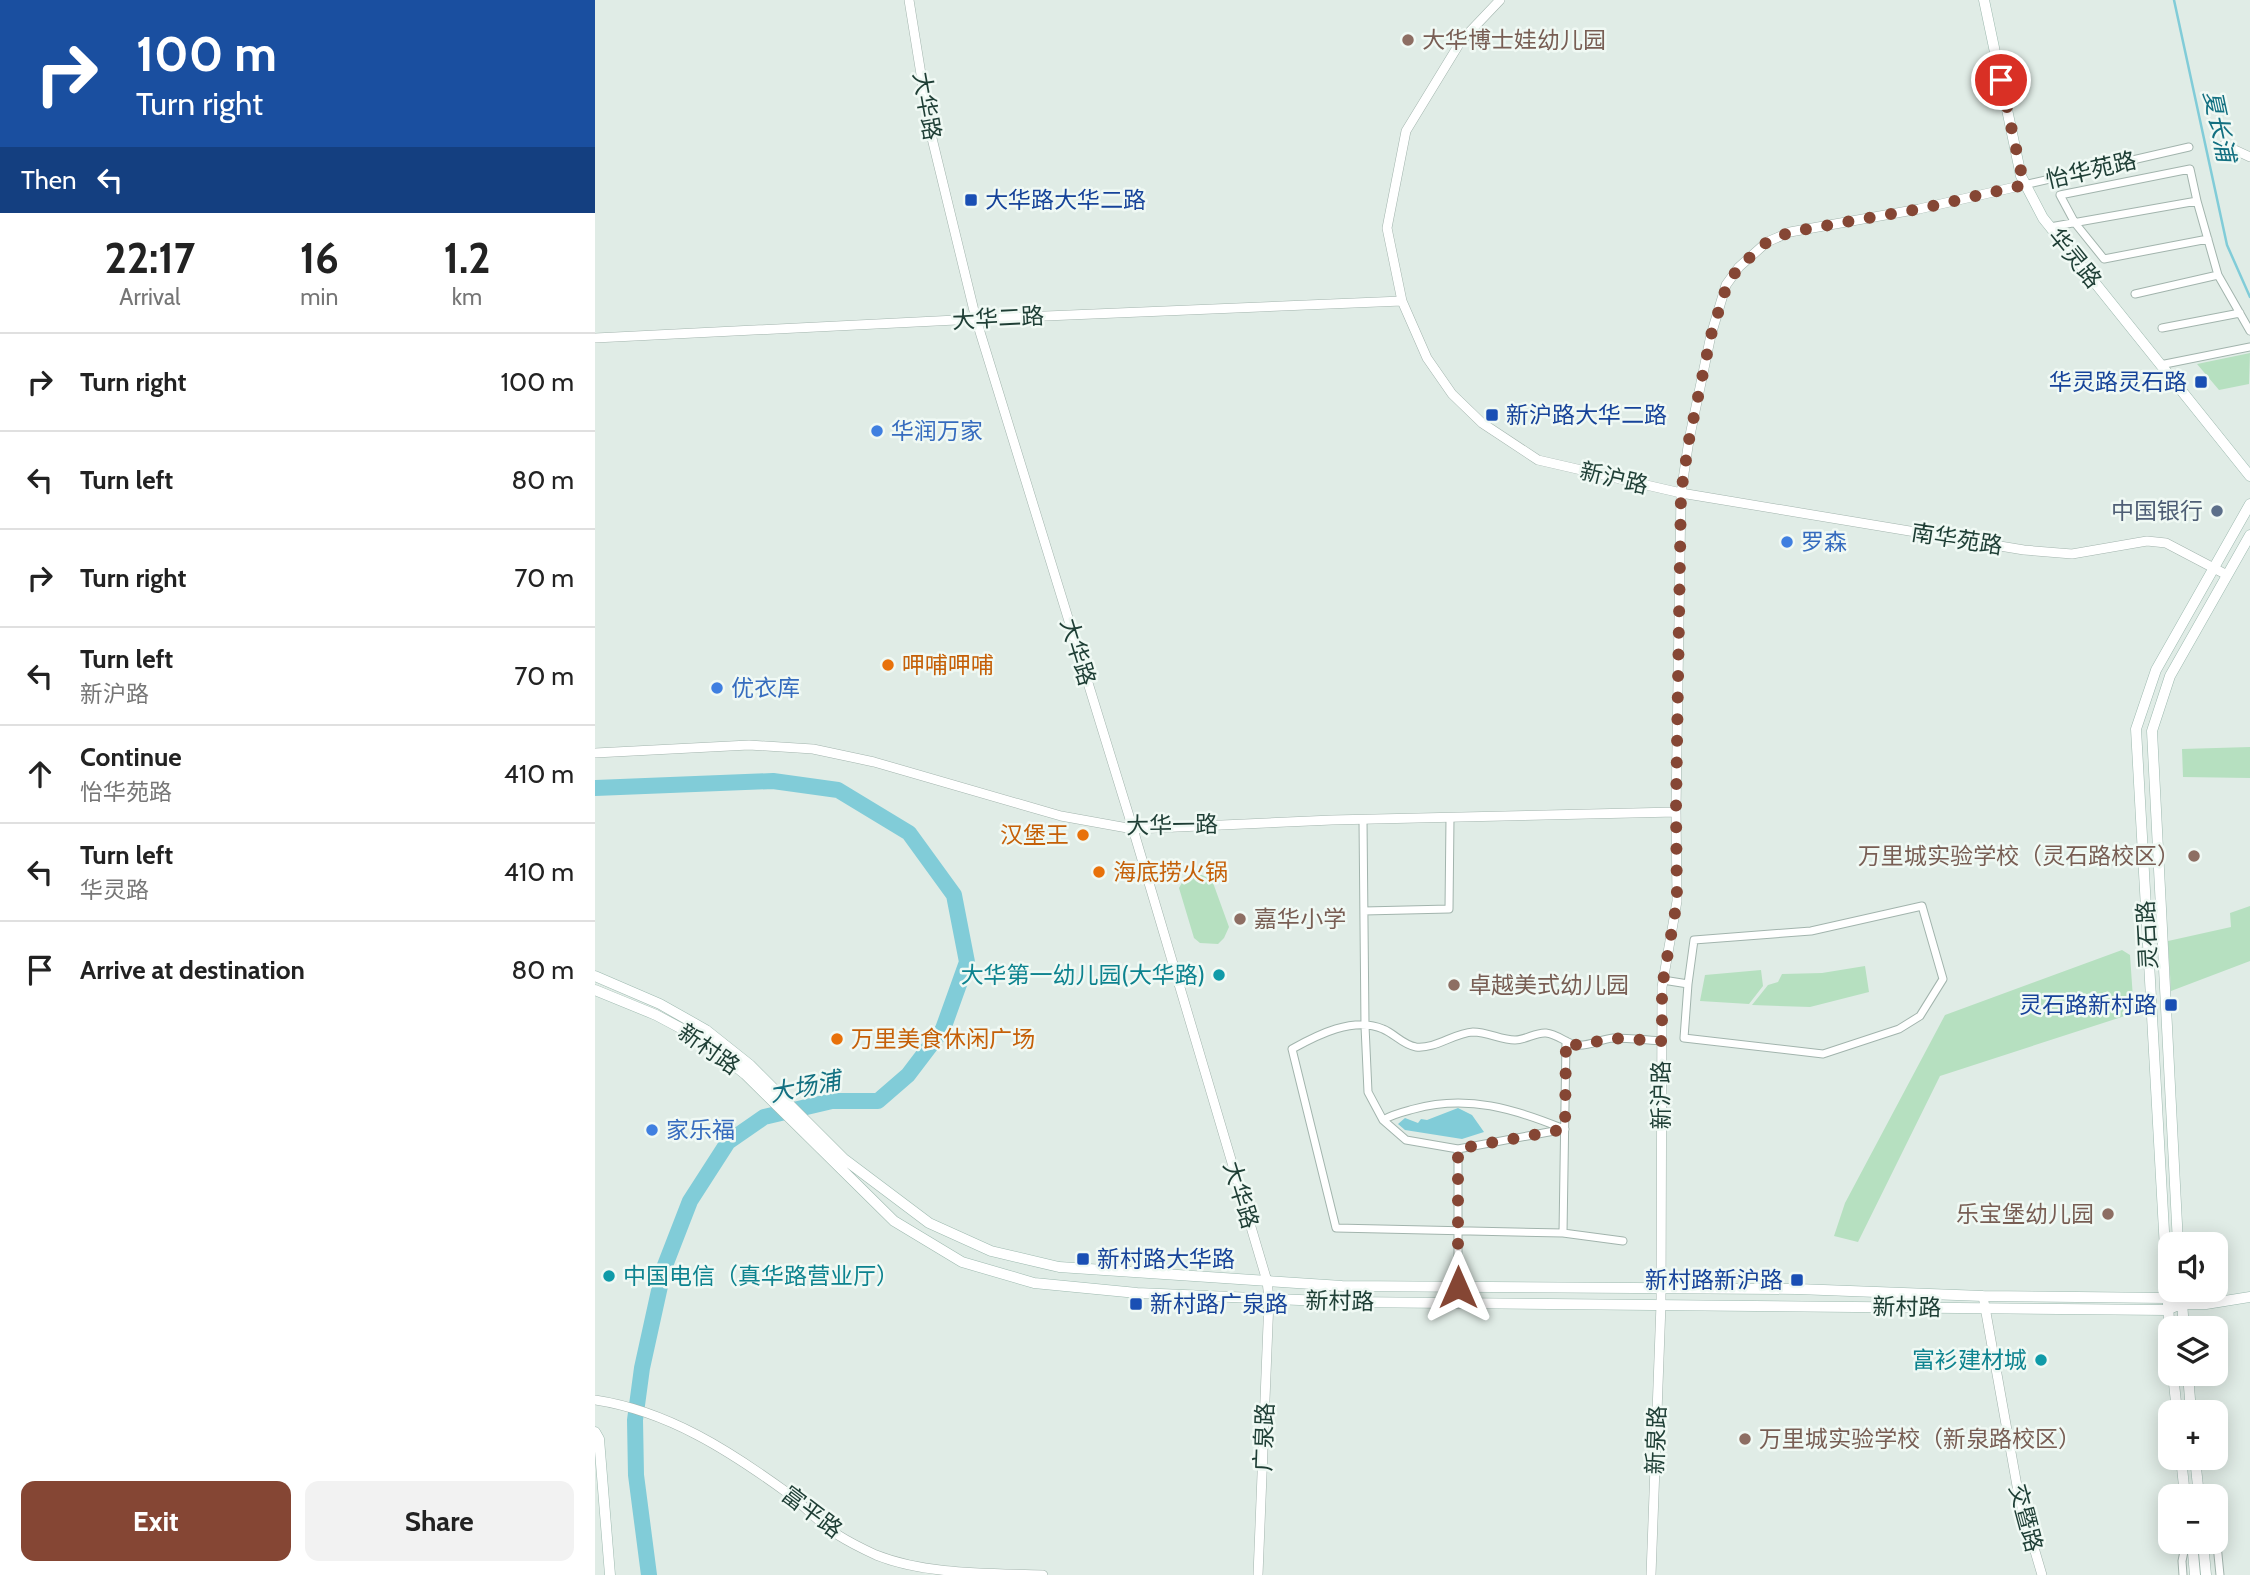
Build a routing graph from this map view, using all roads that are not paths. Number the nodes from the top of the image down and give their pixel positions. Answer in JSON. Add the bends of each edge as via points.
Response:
{"nodes":[{"id":1,"x":909,"y":0,"type":"edge"},
{"id":2,"x":1500,"y":0,"type":"edge"},
{"id":3,"x":1985,"y":0,"type":"edge"},
{"id":4,"x":2224,"y":145,"type":"dead end"},
{"id":5,"x":2189,"y":148,"type":"dead end"},
{"id":6,"x":2250,"y":157,"type":"edge"},
{"id":7,"x":2024,"y":185,"type":"junction"},
{"id":8,"x":2197,"y":201,"type":"junction"},
{"id":9,"x":2075,"y":223,"type":"junction"},
{"id":10,"x":2050,"y":228,"type":"junction"},
{"id":11,"x":2208,"y":239,"type":"junction"},
{"id":12,"x":2218,"y":275,"type":"junction"},
{"id":13,"x":2135,"y":294,"type":"dead end"},
{"id":14,"x":1402,"y":301,"type":"junction"},
{"id":15,"x":2239,"y":313,"type":"junction"},
{"id":16,"x":976,"y":319,"type":"junction"},
{"id":17,"x":2162,"y":328,"type":"dead end"},
{"id":18,"x":2250,"y":331,"type":"edge"},
{"id":19,"x":595,"y":338,"type":"edge"},
{"id":20,"x":2250,"y":347,"type":"edge"},
{"id":21,"x":2160,"y":365,"type":"junction"},
{"id":22,"x":2250,"y":476,"type":"edge"},
{"id":23,"x":1681,"y":493,"type":"junction"},
{"id":24,"x":2250,"y":504,"type":"edge"},
{"id":25,"x":2250,"y":535,"type":"edge"},
{"id":26,"x":2213,"y":569,"type":"junction"},
{"id":27,"x":2227,"y":575,"type":"junction"},
{"id":28,"x":595,"y":753,"type":"edge"},
{"id":29,"x":1676,"y":812,"type":"junction"},
{"id":30,"x":1450,"y":818,"type":"junction"},
{"id":31,"x":1363,"y":820,"type":"junction"},
{"id":32,"x":1133,"y":829,"type":"junction"},
{"id":33,"x":1364,"y":911,"type":"junction"},
{"id":34,"x":595,"y":976,"type":"edge"},
{"id":35,"x":1663,"y":980,"type":"junction"},
{"id":36,"x":1688,"y":984,"type":"junction"},
{"id":37,"x":595,"y":990,"type":"edge"},
{"id":38,"x":1365,"y":1026,"type":"junction"},
{"id":39,"x":1566,"y":1041,"type":"junction"},
{"id":40,"x":1662,"y":1041,"type":"junction"},
{"id":41,"x":767,"y":1089,"type":"junction"},
{"id":42,"x":1383,"y":1120,"type":"junction"},
{"id":43,"x":1565,"y":1129,"type":"junction"},
{"id":44,"x":814,"y":1136,"type":"junction"},
{"id":45,"x":1458,"y":1149,"type":"junction"},
{"id":46,"x":1458,"y":1231,"type":"junction"},
{"id":47,"x":2163,"y":1232,"type":"edge"},
{"id":48,"x":2177,"y":1232,"type":"edge"},
{"id":49,"x":1563,"y":1233,"type":"junction"},
{"id":50,"x":1623,"y":1241,"type":"dead end"},
{"id":51,"x":1267,"y":1281,"type":"junction"},
{"id":52,"x":1458,"y":1287,"type":"junction"},
{"id":53,"x":1661,"y":1290,"type":"junction"},
{"id":54,"x":1983,"y":1296,"type":"junction"},
{"id":55,"x":2158,"y":1297,"type":"edge"},
{"id":56,"x":2250,"y":1297,"type":"edge"},
{"id":57,"x":1269,"y":1299,"type":"junction"},
{"id":58,"x":2167,"y":1302,"type":"edge"},
{"id":59,"x":2177,"y":1302,"type":"edge"},
{"id":60,"x":1661,"y":1304,"type":"junction"},
{"id":61,"x":2181,"y":1304,"type":"junction"},
{"id":62,"x":1986,"y":1308,"type":"junction"},
{"id":63,"x":2167,"y":1310,"type":"junction"},
{"id":64,"x":2168,"y":1316,"type":"edge"},
{"id":65,"x":2182,"y":1316,"type":"edge"},
{"id":66,"x":595,"y":1399,"type":"edge"},
{"id":67,"x":595,"y":1432,"type":"edge"},
{"id":68,"x":2185,"y":1554,"type":"edge"},
{"id":69,"x":2191,"y":1554,"type":"edge"},
{"id":70,"x":2204,"y":1554,"type":"edge"},
{"id":71,"x":2218,"y":1554,"type":"edge"},
{"id":72,"x":996,"y":1574,"type":"edge"},
{"id":73,"x":610,"y":1575,"type":"edge"},
{"id":74,"x":1043,"y":1575,"type":"edge"},
{"id":75,"x":1258,"y":1575,"type":"edge"},
{"id":76,"x":1651,"y":1575,"type":"edge"},
{"id":77,"x":2042,"y":1575,"type":"edge"},
{"id":78,"x":2183,"y":1575,"type":"edge"},
{"id":79,"x":2195,"y":1575,"type":"edge"},
{"id":80,"x":2206,"y":1575,"type":"edge"},
{"id":81,"x":2220,"y":1575,"type":"edge"}],
"edges":[{"from":1,"to":16,"type":"street","name":"大华路","via":[[930,130]]},
{"from":2,"to":14,"type":"street","name":"新沪路","via":[[1461,41],[1406,131],[1387,228]]},
{"from":3,"to":7,"type":"main road","name":"华灵路"},
{"from":4,"to":6,"type":"street"},
{"from":5,"to":7,"type":"street","name":"怡华苑路"},
{"from":7,"to":10,"type":"main road","name":"华灵路"},
{"from":7,"to":23,"type":"street","name":"怡华苑路","via":[[1790,232],[1767,242],[1739,267],[1727,285],[1711,335]]},
{"from":8,"to":9,"type":"street"},
{"from":8,"to":9,"type":"street","via":[[2190,169],[2060,195]]},
{"from":8,"to":11,"type":"street"},
{"from":9,"to":10,"type":"street"},
{"from":9,"to":11,"type":"street","via":[[2104,259]]},
{"from":10,"to":21,"type":"main road","name":"华灵路"},
{"from":11,"to":12,"type":"street"},
{"from":12,"to":13,"type":"street"},
{"from":12,"to":15,"type":"street"},
{"from":14,"to":16,"type":"street","name":"大华二路"},
{"from":14,"to":23,"type":"street","name":"新沪路","via":[[1427,358],[1452,394],[1482,423],[1538,460]]},
{"from":15,"to":17,"type":"street"},
{"from":15,"to":18,"type":"street"},
{"from":16,"to":19,"type":"street","name":"大华二路"},
{"from":16,"to":32,"type":"street","name":"大华路"},
{"from":20,"to":21,"type":"street"},
{"from":21,"to":22,"type":"main road","name":"华灵路"},
{"from":23,"to":26,"type":"street","name":"南华苑路","via":[[2024,550],[2072,554],[2147,541],[2166,543]]},
{"from":23,"to":29,"type":"street","name":"新沪路"},
{"from":24,"to":26,"type":"main road","name":"灵石路"},
{"from":25,"to":27,"type":"main road","name":"灵石路"},
{"from":26,"to":27,"type":"street","name":"南华苑路"},
{"from":26,"to":47,"type":"main road","name":"灵石路","via":[[2155,670],[2136,729]]},
{"from":27,"to":48,"type":"main road","name":"灵石路","via":[[2170,676],[2152,731]]},
{"from":28,"to":32,"type":"street","name":"大华一路","via":[[749,745],[813,749],[1061,816]]},
{"from":29,"to":30,"type":"street","name":"大华一路"},
{"from":29,"to":35,"type":"street","name":"新沪路","via":[[1677,901]]},
{"from":30,"to":31,"type":"street","name":"大华一路"},
{"from":30,"to":33,"type":"street","via":[[1449,909]]},
{"from":31,"to":32,"type":"street","name":"大华一路"},
{"from":31,"to":33,"type":"street"},
{"from":32,"to":51,"type":"street","name":"大华路"},
{"from":33,"to":38,"type":"street"},
{"from":34,"to":41,"type":"main road","name":"新村路","via":[[706,1030],[750,1065]]},
{"from":35,"to":36,"type":"street"},
{"from":35,"to":40,"type":"street","name":"新沪路"},
{"from":36,"to":36,"type":"street","via":[[1684,1038],[1823,1054],[1899,1029],[1920,1016],[1943,979],[1922,906],[1811,931],[1694,940]]},
{"from":37,"to":41,"type":"main road","name":"新村路","via":[[703,1040]]},
{"from":38,"to":39,"type":"street","via":[[1385,1030],[1417,1047],[1471,1032],[1505,1040],[1546,1033]]},
{"from":38,"to":42,"type":"street","via":[[1368,1091]]},
{"from":38,"to":46,"type":"street","via":[[1316,1035],[1292,1049],[1336,1228]]},
{"from":39,"to":40,"type":"street","via":[[1579,1046],[1610,1038]]},
{"from":39,"to":43,"type":"street"},
{"from":40,"to":53,"type":"street","name":"新沪路"},
{"from":41,"to":44,"type":"main road","name":"新村路"},
{"from":42,"to":43,"type":"street","via":[[1454,1101],[1520,1111]]},
{"from":42,"to":45,"type":"street","via":[[1406,1140]]},
{"from":43,"to":45,"type":"street"},
{"from":43,"to":49,"type":"street"},
{"from":44,"to":51,"type":"main road","name":"新村路","via":[[929,1223],[991,1251],[1084,1270]]},
{"from":44,"to":57,"type":"main road","name":"新村路","via":[[894,1221],[962,1262],[1034,1283]]},
{"from":45,"to":46,"type":"street"},
{"from":46,"to":49,"type":"street"},
{"from":46,"to":52,"type":"street"},
{"from":49,"to":50,"type":"street"},
{"from":51,"to":52,"type":"main road","name":"新村路"},
{"from":51,"to":57,"type":"street","name":"大华路"},
{"from":52,"to":53,"type":"main road","name":"新村路"},
{"from":53,"to":54,"type":"main road","name":"新村路","via":[[1797,1289]]},
{"from":53,"to":60,"type":"street","name":"新沪路"},
{"from":54,"to":55,"type":"main road","name":"新村路"},
{"from":54,"to":62,"type":"street","name":"交暨路"},
{"from":56,"to":61,"type":"main road","name":"新村路"},
{"from":57,"to":60,"type":"main road","name":"新村路"},
{"from":57,"to":75,"type":"street","name":"广泉路"},
{"from":58,"to":63,"type":"main road","name":"灵石路"},
{"from":59,"to":61,"type":"main road","name":"新村路"},
{"from":60,"to":62,"type":"main road","name":"新村路"},
{"from":60,"to":76,"type":"street","name":"新泉路"},
{"from":61,"to":63,"type":"main road","name":"新村路"},
{"from":61,"to":65,"type":"main road"},
{"from":62,"to":63,"type":"main road","name":"新村路"},
{"from":62,"to":77,"type":"street","name":"交暨路","via":[[2018,1497]]},
{"from":63,"to":64,"type":"main road","name":"灵石路"},
{"from":66,"to":72,"type":"street","name":"富平路","via":[[652,1413],[693,1432],[791,1496],[837,1535],[878,1556],[917,1568]]},
{"from":67,"to":73,"type":"main road"},
{"from":68,"to":78,"type":"street"},
{"from":69,"to":79,"type":"main road"},
{"from":70,"to":80,"type":"main road"},
{"from":71,"to":81,"type":"street"},
{"from":72,"to":74,"type":"street","name":"富平路"}]}
